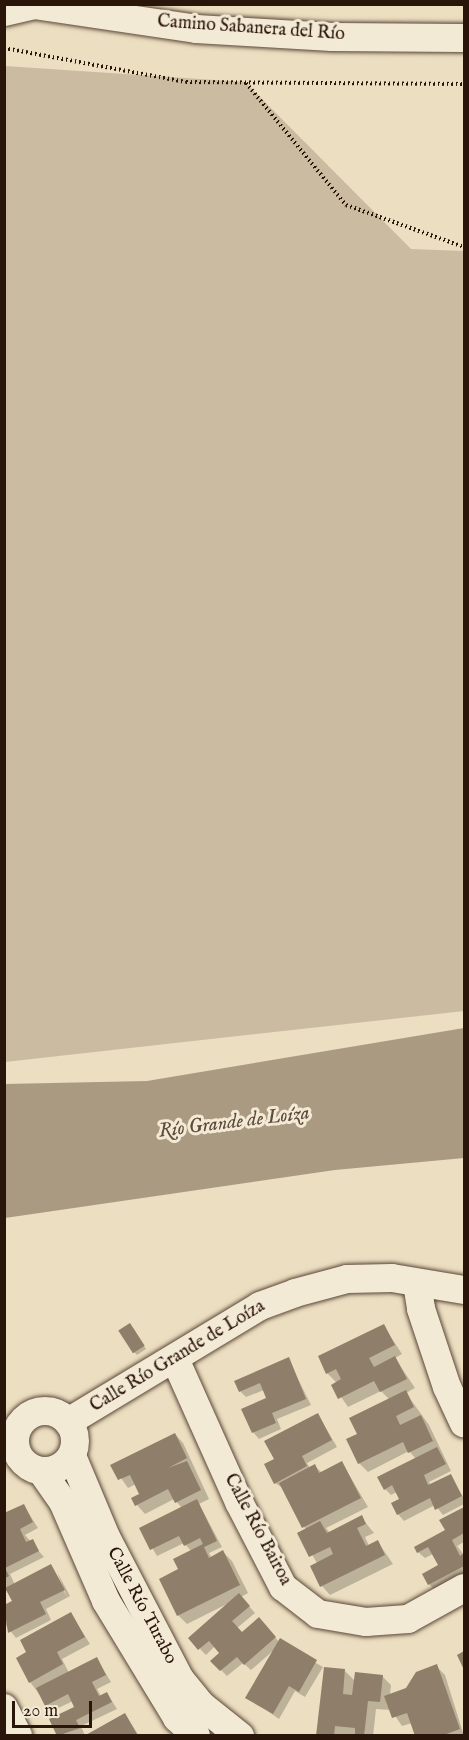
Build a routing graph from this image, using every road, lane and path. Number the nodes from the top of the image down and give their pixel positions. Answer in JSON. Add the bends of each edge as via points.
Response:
{"nodes":[{"id":1,"x":4,"y":12,"type":"edge"},
{"id":2,"x":465,"y":38,"type":"edge"},
{"id":3,"x":4,"y":48,"type":"edge"},
{"id":4,"x":245,"y":82,"type":"junction"},
{"id":5,"x":465,"y":84,"type":"edge"},
{"id":6,"x":465,"y":247,"type":"edge"},
{"id":7,"x":417,"y":1283,"type":"junction"},
{"id":8,"x":465,"y":1290,"type":"edge"},
{"id":9,"x":175,"y":1359,"type":"junction"},
{"id":10,"x":68,"y":1422,"type":"junction"},
{"id":11,"x":465,"y":1423,"type":"edge"},
{"id":12,"x":10,"y":1451,"type":"edge"},
{"id":13,"x":72,"y":1456,"type":"junction"},
{"id":14,"x":42,"y":1472,"type":"junction"},
{"id":15,"x":465,"y":1588,"type":"edge"},
{"id":16,"x":4,"y":1708,"type":"edge"},
{"id":17,"x":18,"y":1736,"type":"edge"},
{"id":18,"x":196,"y":1736,"type":"edge"},
{"id":19,"x":240,"y":1736,"type":"edge"}],
"edges":[{"from":1,"to":2,"type":"street","name":"Camino Sabanera del Río","via":[[34,4],[196,29],[332,37]]},
{"from":3,"to":4,"type":"path","via":[[186,82]]},
{"from":4,"to":5,"type":"path"},
{"from":4,"to":6,"type":"path","via":[[346,205]]},
{"from":7,"to":8,"type":"street","name":"Calle Río Grande de Loíza"},
{"from":7,"to":9,"type":"street","name":"Calle Río Grande de Loíza","via":[[392,1278],[347,1279],[294,1293],[260,1306]]},
{"from":7,"to":11,"type":"street","via":[[421,1309],[447,1387]]},
{"from":9,"to":10,"type":"street","name":"Calle Río Grande de Loíza"},
{"from":9,"to":15,"type":"street","name":"Calle Río Bairoa","via":[[239,1502],[284,1587],[318,1614],[366,1622],[408,1619]]},
{"from":10,"to":12,"type":"street","via":[[60,1414],[36,1412],[18,1427]]},
{"from":10,"to":13,"type":"street","via":[[74,1432]]},
{"from":12,"to":14,"type":"street"},
{"from":13,"to":14,"type":"street","via":[[54,1470]]},
{"from":13,"to":19,"type":"street","name":"Calle Río Turabo","via":[[106,1537],[180,1679],[201,1705]]},
{"from":14,"to":18,"type":"street","name":"Calle Río Turabo","via":[[63,1502],[106,1601],[177,1718]]},
{"from":16,"to":17,"type":"street"}]}
